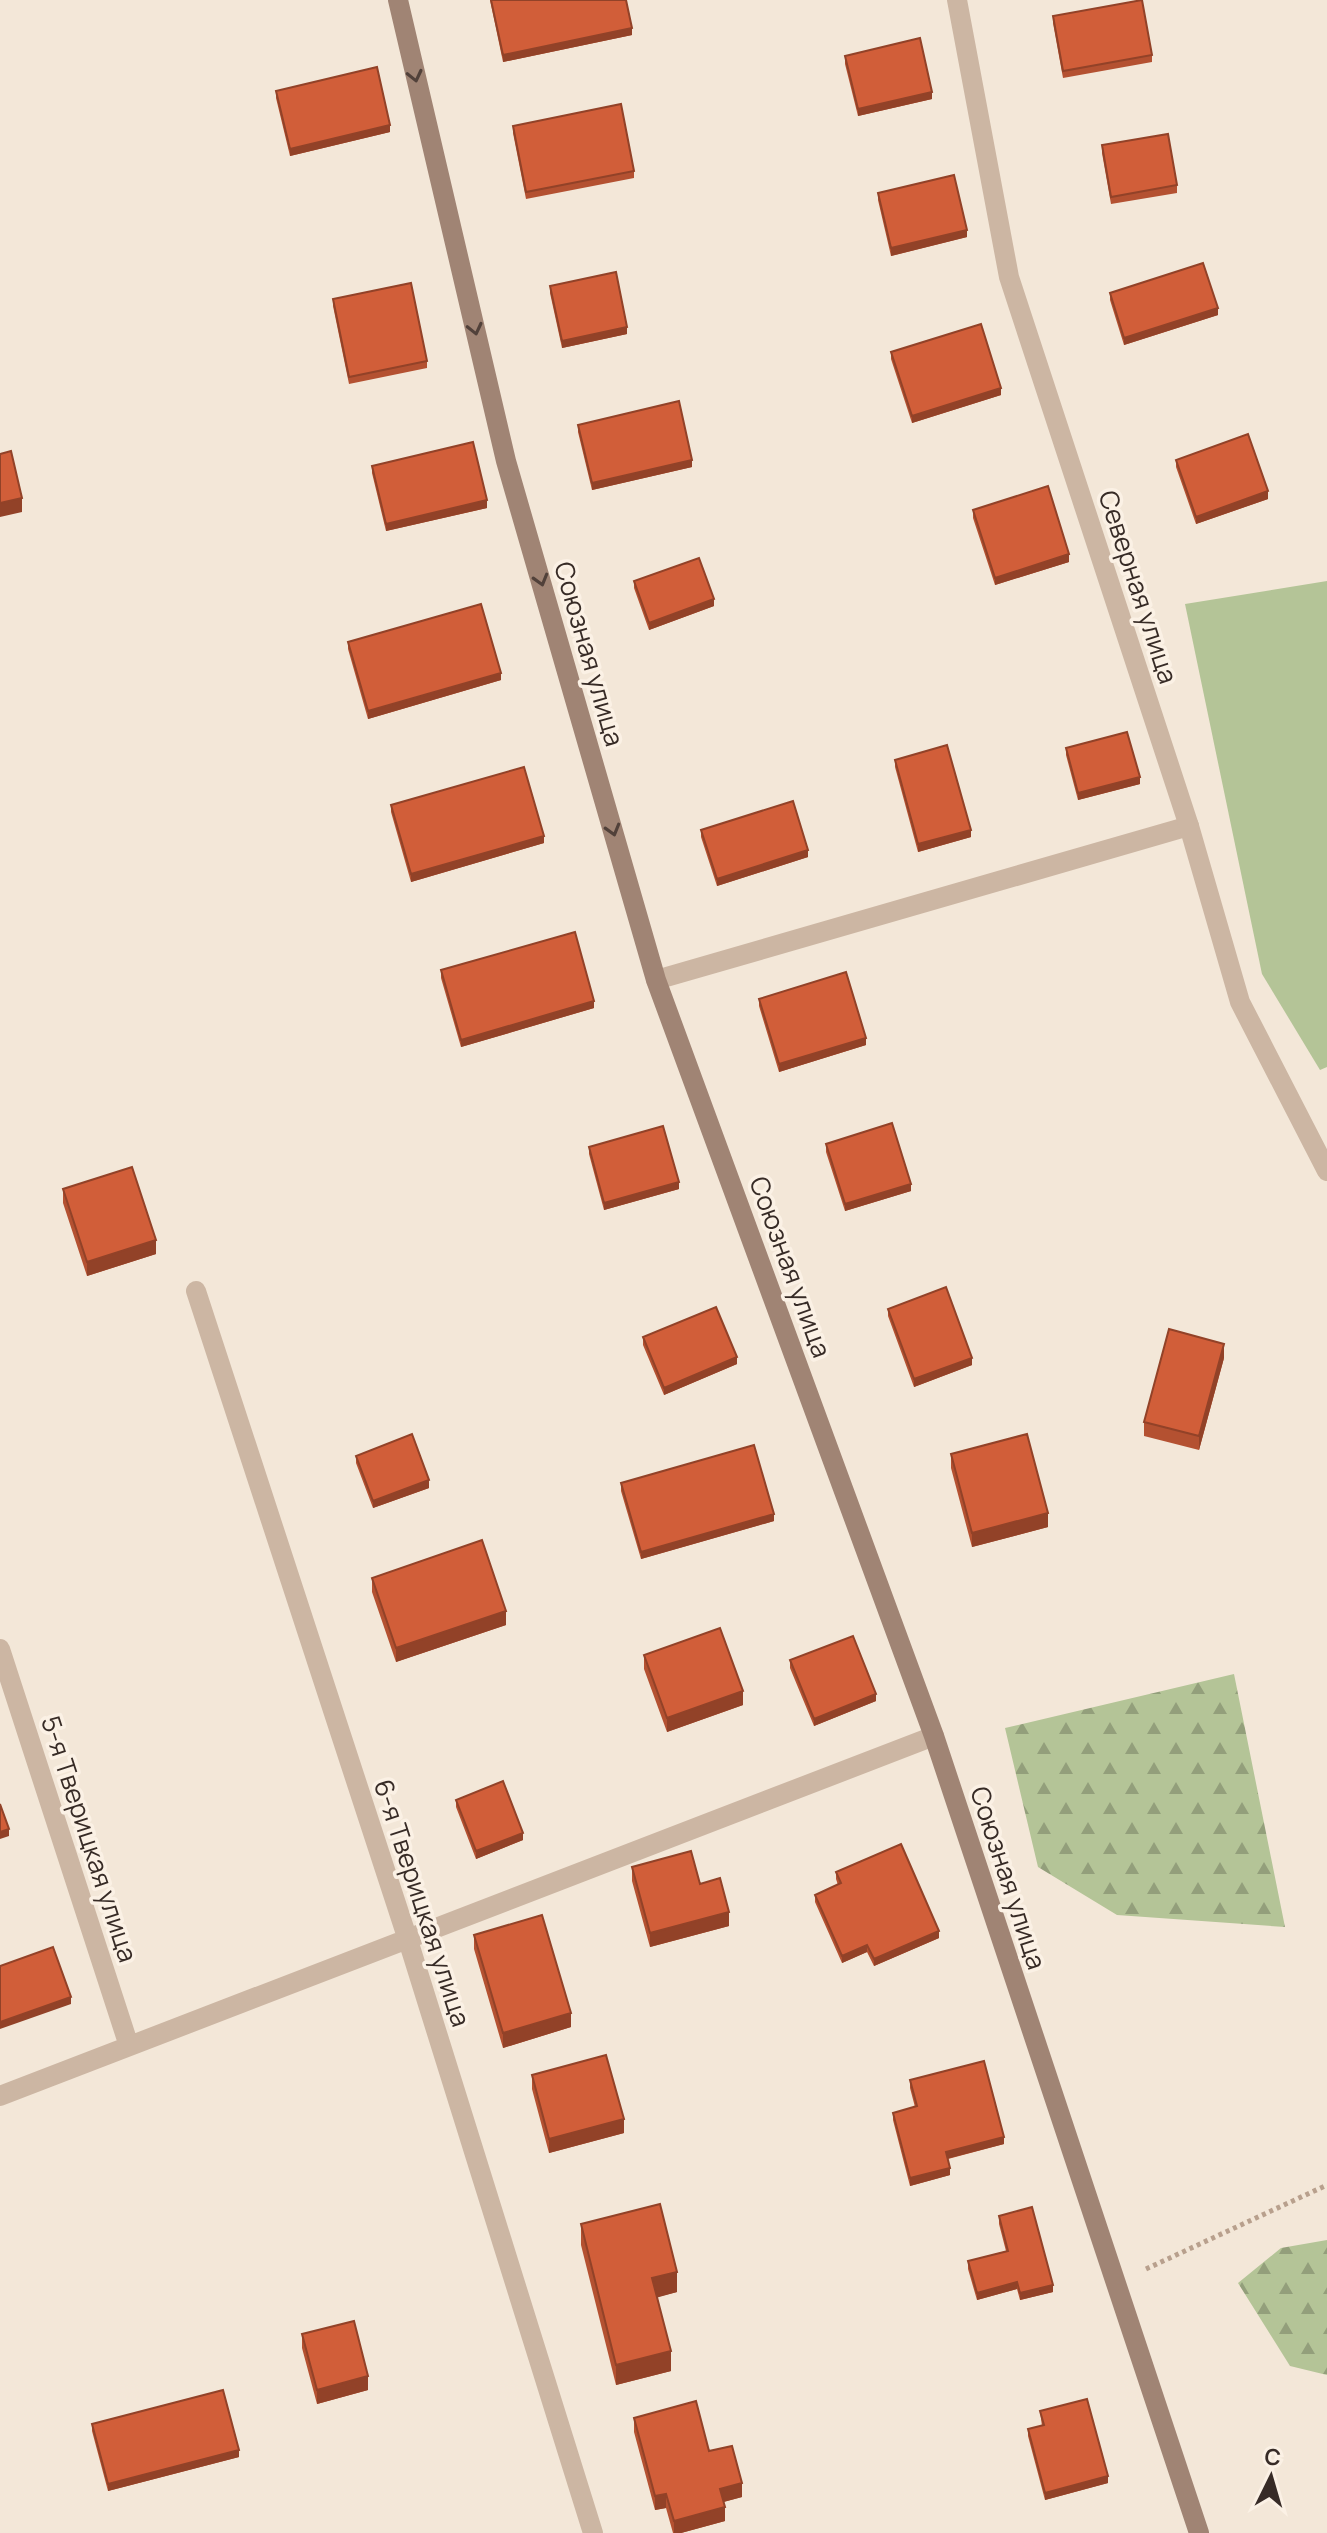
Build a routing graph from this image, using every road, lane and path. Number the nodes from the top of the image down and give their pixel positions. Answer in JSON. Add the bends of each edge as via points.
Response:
{"nodes":[{"id":1,"x":398,"y":0,"type":"edge"},
{"id":2,"x":957,"y":0,"type":"edge"},
{"id":3,"x":1189,"y":826,"type":"junction"},
{"id":4,"x":656,"y":980,"type":"junction"},
{"id":5,"x":1327,"y":1171,"type":"edge"},
{"id":6,"x":196,"y":1291,"type":"dead end"},
{"id":7,"x":0,"y":1649,"type":"edge"},
{"id":8,"x":934,"y":1736,"type":"junction"},
{"id":9,"x":407,"y":1937,"type":"junction"},
{"id":10,"x":129,"y":2046,"type":"junction"},
{"id":11,"x":0,"y":2096,"type":"edge"},
{"id":12,"x":1327,"y":2185,"type":"edge"},
{"id":13,"x":1116,"y":2282,"type":"junction"},
{"id":14,"x":593,"y":2533,"type":"edge"},
{"id":15,"x":1199,"y":2533,"type":"edge"}],
"edges":[{"from":1,"to":4,"type":"street","name":"Союзная улица","one_way":true,"via":[[506,461]]},
{"from":2,"to":3,"type":"street","name":"Северная улица","via":[[1009,277]]},
{"from":3,"to":4,"type":"street"},
{"from":3,"to":5,"type":"street","name":"Северная улица","via":[[1240,1002]]},
{"from":4,"to":8,"type":"street","name":"Союзная улица"},
{"from":6,"to":9,"type":"street","name":"6-я Тверицкая улица"},
{"from":7,"to":10,"type":"street","name":"5-я Тверицкая улица"},
{"from":8,"to":9,"type":"street"},
{"from":8,"to":13,"type":"street","name":"Союзная улица"},
{"from":9,"to":10,"type":"street"},
{"from":9,"to":14,"type":"street","name":"6-я Тверицкая улица"},
{"from":10,"to":11,"type":"street"},
{"from":12,"to":13,"type":"path"},
{"from":13,"to":15,"type":"street","name":"Союзная улица"}]}
